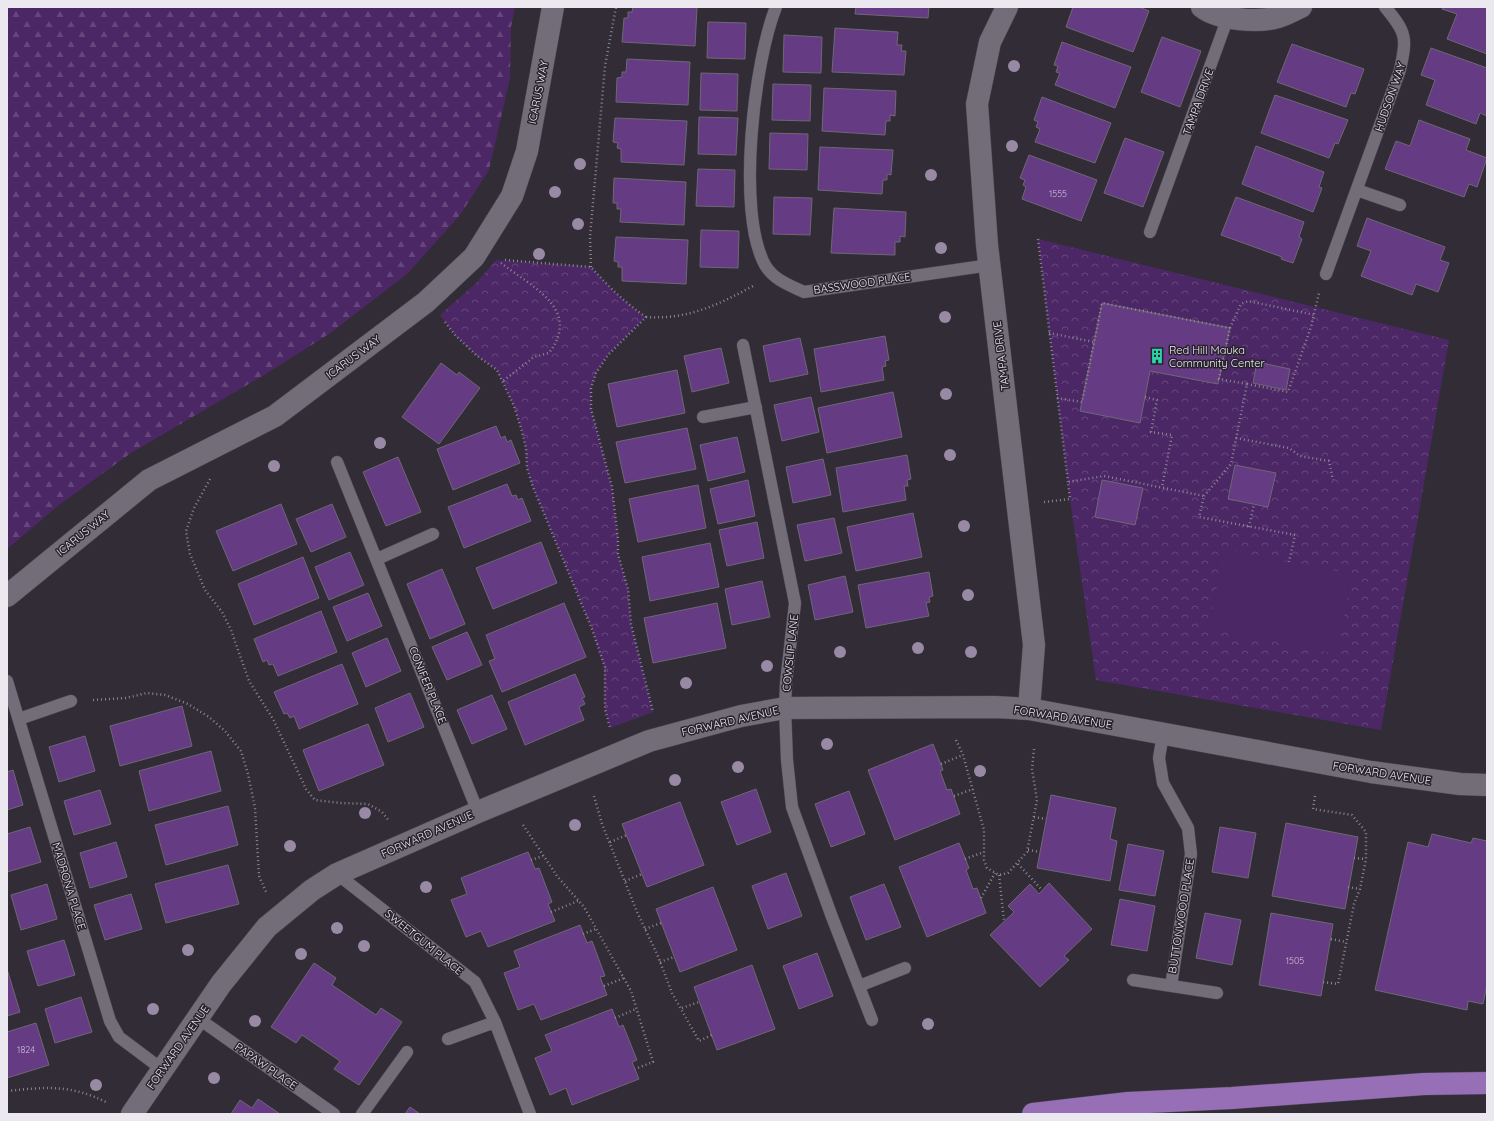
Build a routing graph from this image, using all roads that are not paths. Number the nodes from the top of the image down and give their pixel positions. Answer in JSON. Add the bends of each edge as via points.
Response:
{"nodes":[{"id":1,"x":553,"y":7,"type":"edge"},
{"id":2,"x":776,"y":7,"type":"edge"},
{"id":3,"x":1007,"y":7,"type":"edge"},
{"id":4,"x":1202,"y":7,"type":"edge"},
{"id":5,"x":1301,"y":7,"type":"edge"},
{"id":6,"x":1385,"y":7,"type":"edge"},
{"id":7,"x":1228,"y":17,"type":"junction"},
{"id":8,"x":1357,"y":190,"type":"junction"},
{"id":9,"x":1400,"y":205,"type":"dead end"},
{"id":10,"x":1150,"y":232,"type":"dead end"},
{"id":11,"x":990,"y":265,"type":"junction"},
{"id":12,"x":1326,"y":274,"type":"road end"},
{"id":13,"x":743,"y":345,"type":"dead end"},
{"id":14,"x":756,"y":408,"type":"junction"},
{"id":15,"x":703,"y":417,"type":"dead end"},
{"id":16,"x":337,"y":462,"type":"dead end"},
{"id":17,"x":434,"y":534,"type":"dead end"},
{"id":18,"x":377,"y":559,"type":"junction"},
{"id":19,"x":7,"y":596,"type":"edge"},
{"id":20,"x":7,"y":681,"type":"edge"},
{"id":21,"x":71,"y":701,"type":"road end"},
{"id":22,"x":785,"y":708,"type":"junction"},
{"id":23,"x":1029,"y":709,"type":"junction"},
{"id":24,"x":19,"y":719,"type":"junction"},
{"id":25,"x":1163,"y":734,"type":"junction"},
{"id":26,"x":1487,"y":785,"type":"edge"},
{"id":27,"x":478,"y":812,"type":"junction"},
{"id":28,"x":337,"y":874,"type":"junction"},
{"id":29,"x":905,"y":968,"type":"dead end"},
{"id":30,"x":1133,"y":980,"type":"dead end"},
{"id":31,"x":859,"y":986,"type":"junction"},
{"id":32,"x":1171,"y":986,"type":"junction"},
{"id":33,"x":1217,"y":993,"type":"dead end"},
{"id":34,"x":199,"y":1018,"type":"junction"},
{"id":35,"x":872,"y":1020,"type":"dead end"},
{"id":36,"x":495,"y":1022,"type":"junction"},
{"id":37,"x":448,"y":1039,"type":"dead end"},
{"id":38,"x":407,"y":1052,"type":"dead end"},
{"id":39,"x":163,"y":1070,"type":"junction"},
{"id":40,"x":1487,"y":1083,"type":"edge"},
{"id":41,"x":132,"y":1114,"type":"edge"},
{"id":42,"x":334,"y":1114,"type":"edge"},
{"id":43,"x":362,"y":1114,"type":"edge"},
{"id":44,"x":530,"y":1114,"type":"edge"},
{"id":45,"x":1033,"y":1114,"type":"edge"}],
"edges":[{"from":1,"to":19,"type":"street","name":"ICARUS WAY","via":[[527,151],[512,196],[474,257],[426,302],[275,416],[149,480]]},
{"from":2,"to":11,"type":"lane","name":"BASSWOOD PLACE","via":[[757,85],[750,137],[750,188],[755,237],[765,265],[781,282],[804,292]]},
{"from":3,"to":11,"type":"street","name":"TAMPA DRIVE","via":[[990,42],[977,104]]},
{"from":4,"to":7,"type":"street"},
{"from":5,"to":7,"type":"street","via":[[1278,17],[1253,20]]},
{"from":6,"to":8,"type":"lane","name":"HUDSON WAY","via":[[1399,24],[1405,44],[1400,70]]},
{"from":7,"to":10,"type":"lane","name":"TAMPA DRIVE"},
{"from":8,"to":9,"type":"lane"},
{"from":8,"to":12,"type":"lane","name":"HUDSON WAY"},
{"from":11,"to":23,"type":"street","name":"TAMPA DRIVE","via":[[1034,645]]},
{"from":13,"to":14,"type":"lane","name":"COWSLIP LANE"},
{"from":14,"to":15,"type":"lane"},
{"from":14,"to":22,"type":"lane","name":"COWSLIP LANE","via":[[796,603]]},
{"from":16,"to":18,"type":"lane","name":"CONIFER PLACE"},
{"from":17,"to":18,"type":"lane"},
{"from":18,"to":27,"type":"lane","name":"CONIFER PLACE"},
{"from":20,"to":24,"type":"lane","name":"MADRONA PLACE"},
{"from":21,"to":24,"type":"lane"},
{"from":22,"to":23,"type":"street","name":"FORWARD AVENUE"},
{"from":22,"to":27,"type":"street","name":"FORWARD AVENUE","via":[[741,716],[649,741]]},
{"from":22,"to":31,"type":"lane","name":"COWSLIP LANE","via":[[792,807]]},
{"from":23,"to":25,"type":"street","name":"FORWARD AVENUE"},
{"from":24,"to":39,"type":"lane","name":"MADRONA PLACE","via":[[110,1021],[119,1037]]},
{"from":25,"to":26,"type":"street","name":"FORWARD AVENUE","via":[[1371,772],[1460,784]]},
{"from":25,"to":32,"type":"lane","name":"BUTTONWOOD PLACE","via":[[1159,758],[1163,783],[1188,828],[1191,854]]},
{"from":27,"to":28,"type":"street","name":"FORWARD AVENUE"},
{"from":28,"to":34,"type":"street","name":"FORWARD AVENUE","via":[[312,890],[267,927],[221,984]]},
{"from":28,"to":36,"type":"lane","name":"SWEETGUM PLACE","via":[[475,982]]},
{"from":29,"to":31,"type":"lane"},
{"from":30,"to":32,"type":"lane","name":"BUTTONWOOD PLACE"},
{"from":31,"to":35,"type":"lane","name":"COWSLIP LANE"},
{"from":32,"to":33,"type":"lane","name":"BUTTONWOOD PLACE"},
{"from":34,"to":39,"type":"street","name":"FORWARD AVENUE"},
{"from":34,"to":42,"type":"lane","name":"PAPAW PLACE"},
{"from":36,"to":37,"type":"lane"},
{"from":36,"to":44,"type":"lane","name":"SWEETGUM PLACE"},
{"from":38,"to":43,"type":"lane"},
{"from":39,"to":41,"type":"street","name":"FORWARD AVENUE"},
{"from":40,"to":45,"type":"highway","via":[[1424,1084],[1128,1103]]}]}
